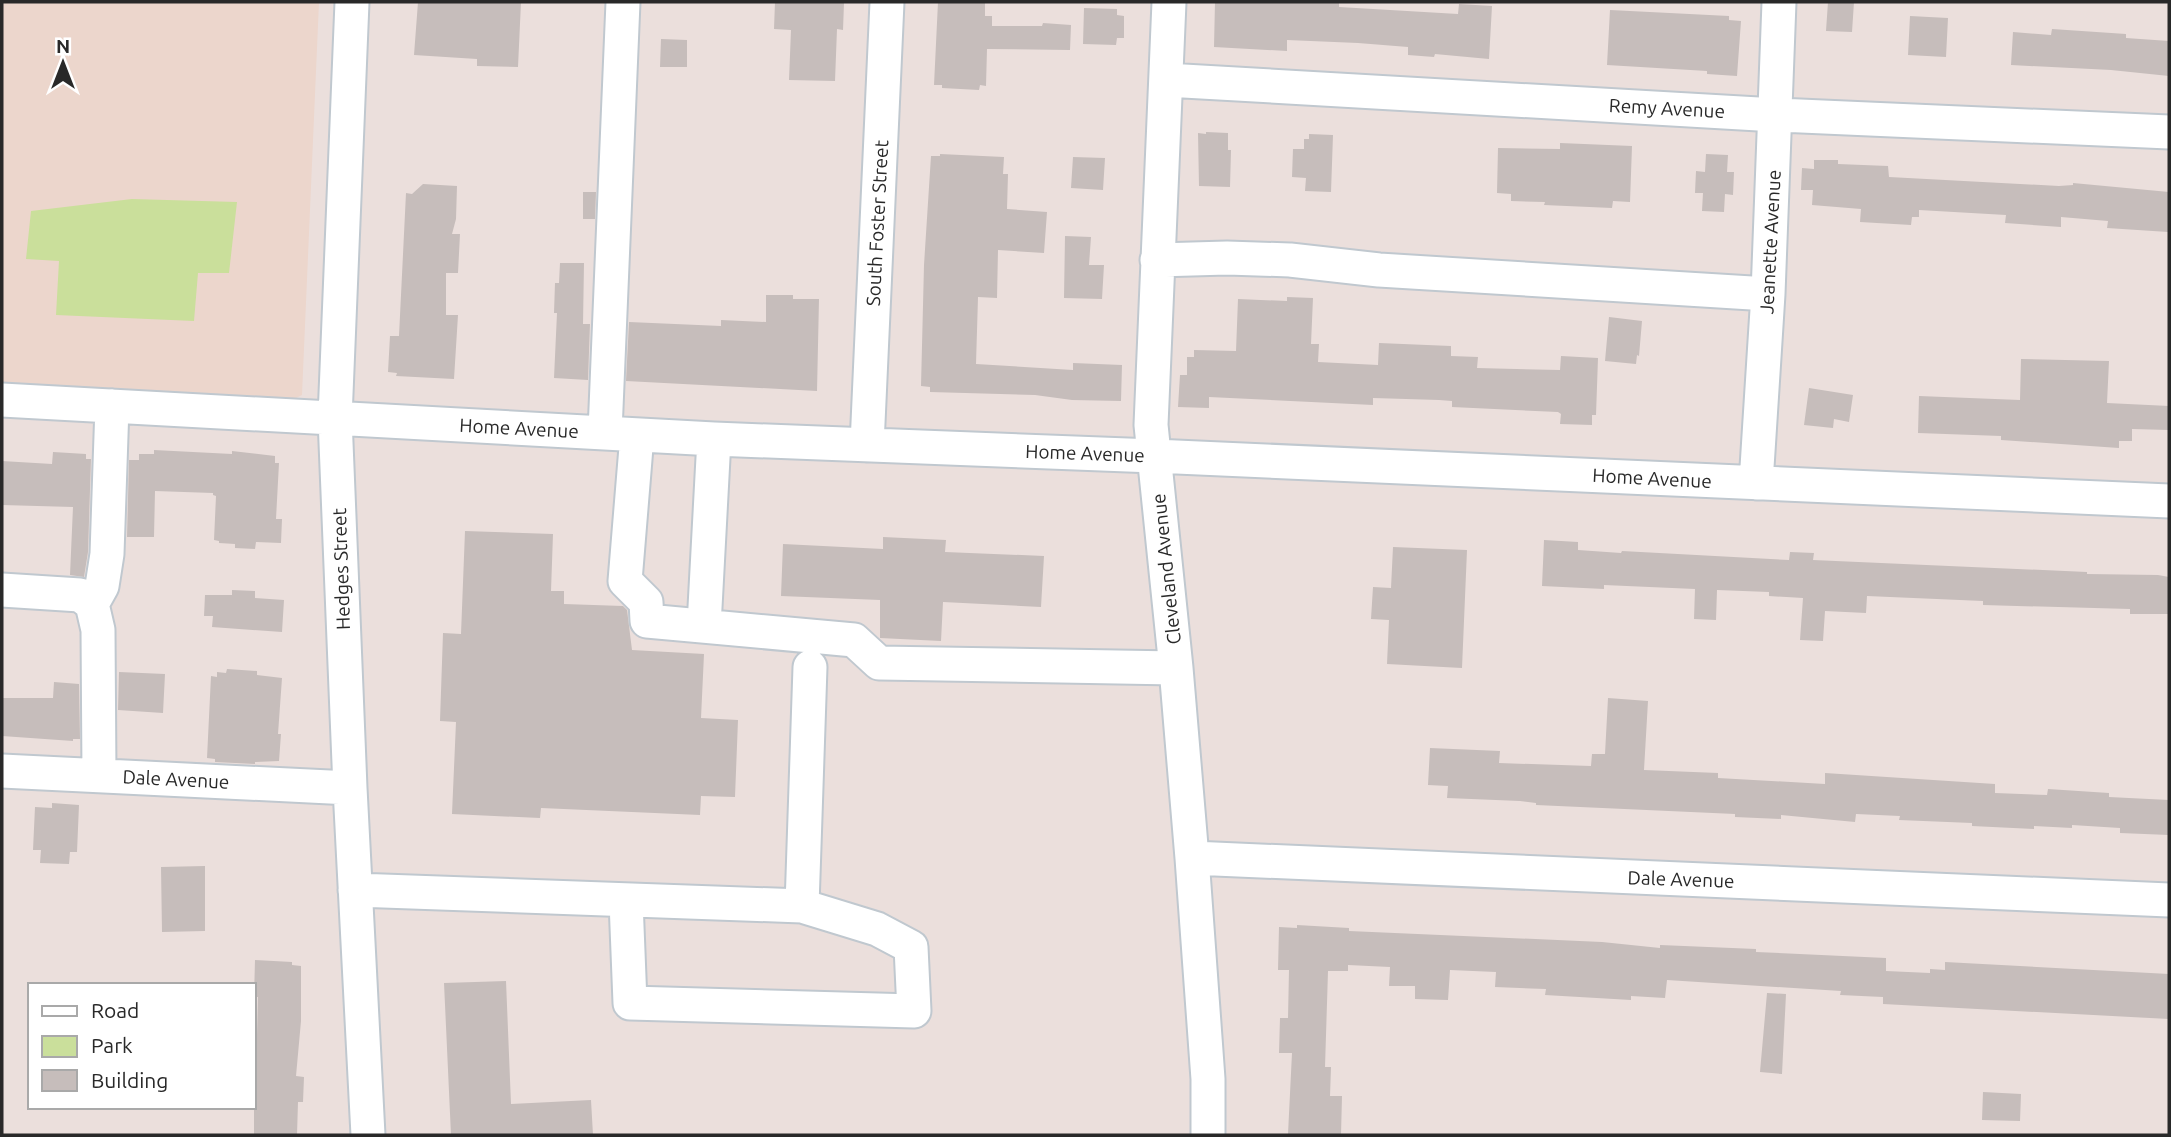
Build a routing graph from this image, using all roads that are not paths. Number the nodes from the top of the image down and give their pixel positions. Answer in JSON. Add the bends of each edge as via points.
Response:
{"nodes":[{"id":1,"x":352,"y":2,"type":"edge"},
{"id":2,"x":623,"y":2,"type":"edge"},
{"id":3,"x":887,"y":2,"type":"edge"},
{"id":4,"x":1169,"y":2,"type":"edge"},
{"id":5,"x":1779,"y":2,"type":"edge"},
{"id":6,"x":1166,"y":80,"type":"junction"},
{"id":7,"x":1776,"y":114,"type":"junction"},
{"id":8,"x":2169,"y":132,"type":"edge"},
{"id":9,"x":1157,"y":260,"type":"junction"},
{"id":10,"x":1768,"y":294,"type":"junction"},
{"id":11,"x":2,"y":400,"type":"edge"},
{"id":12,"x":112,"y":406,"type":"junction"},
{"id":13,"x":335,"y":418,"type":"junction"},
{"id":14,"x":621,"y":433,"type":"junction"},
{"id":15,"x":714,"y":439,"type":"junction"},
{"id":16,"x":867,"y":445,"type":"junction"},
{"id":17,"x":1154,"y":456,"type":"junction"},
{"id":18,"x":1756,"y":483,"type":"junction"},
{"id":19,"x":2169,"y":501,"type":"edge"},
{"id":20,"x":2,"y":590,"type":"edge"},
{"id":21,"x":92,"y":604,"type":"junction"},
{"id":22,"x":704,"y":626,"type":"junction"},
{"id":23,"x":810,"y":667,"type":"dead end"},
{"id":24,"x":1176,"y":668,"type":"junction"},
{"id":25,"x":2,"y":771,"type":"edge"},
{"id":26,"x":99,"y":775,"type":"junction"},
{"id":27,"x":350,"y":788,"type":"junction"},
{"id":28,"x":1192,"y":858,"type":"junction"},
{"id":29,"x":355,"y":890,"type":"junction"},
{"id":30,"x":2169,"y":900,"type":"edge"},
{"id":31,"x":626,"y":901,"type":"junction"},
{"id":32,"x":802,"y":906,"type":"junction"},
{"id":33,"x":369,"y":1135,"type":"edge"},
{"id":34,"x":1208,"y":1135,"type":"edge"}],
"edges":[{"from":1,"to":13,"type":"street","name":"Hedges Street"},
{"from":2,"to":14,"type":"street"},
{"from":3,"to":16,"type":"street","name":"South Foster Street"},
{"from":4,"to":6,"type":"street","name":"Cleveland Avenue"},
{"from":5,"to":7,"type":"street","name":"Jeanette Avenue"},
{"from":6,"to":7,"type":"street","name":"Remy Avenue"},
{"from":6,"to":9,"type":"street","name":"Cleveland Avenue"},
{"from":7,"to":8,"type":"street","name":"Remy Avenue"},
{"from":7,"to":10,"type":"street","name":"Jeanette Avenue"},
{"from":9,"to":10,"type":"street","via":[[1290,260],[1378,270]]},
{"from":9,"to":17,"type":"street","name":"Cleveland Avenue"},
{"from":10,"to":18,"type":"street","name":"Jeanette Avenue"},
{"from":11,"to":12,"type":"street","name":"Home Avenue"},
{"from":12,"to":13,"type":"street","name":"Home Avenue"},
{"from":12,"to":21,"type":"street","via":[[107,554],[102,586]]},
{"from":13,"to":14,"type":"street","name":"Home Avenue"},
{"from":13,"to":27,"type":"street","name":"Hedges Street"},
{"from":14,"to":15,"type":"street","name":"Home Avenue"},
{"from":14,"to":22,"type":"street","via":[[625,581],[646,602],[647,621]]},
{"from":15,"to":16,"type":"street","name":"Home Avenue"},
{"from":15,"to":22,"type":"street"},
{"from":16,"to":17,"type":"street","name":"Home Avenue"},
{"from":17,"to":18,"type":"street","name":"Home Avenue"},
{"from":17,"to":24,"type":"street","name":"Cleveland Avenue"},
{"from":18,"to":19,"type":"street","name":"Home Avenue"},
{"from":20,"to":21,"type":"street","via":[[80,595]]},
{"from":21,"to":26,"type":"street","via":[[98,630]]},
{"from":22,"to":24,"type":"street","via":[[854,640],[879,663]]},
{"from":23,"to":32,"type":"street"},
{"from":24,"to":28,"type":"street","name":"Cleveland Avenue"},
{"from":25,"to":26,"type":"street","name":"Dale Avenue"},
{"from":26,"to":27,"type":"street","name":"Dale Avenue"},
{"from":27,"to":29,"type":"street","name":"Hedges Street"},
{"from":28,"to":30,"type":"street","name":"Dale Avenue"},
{"from":28,"to":34,"type":"street","name":"Cleveland Avenue"},
{"from":29,"to":31,"type":"street"},
{"from":29,"to":33,"type":"street","name":"Hedges Street"},
{"from":31,"to":32,"type":"street"},
{"from":31,"to":32,"type":"street","via":[[630,1003],[915,1011],[911,947],[877,929]]}]}
